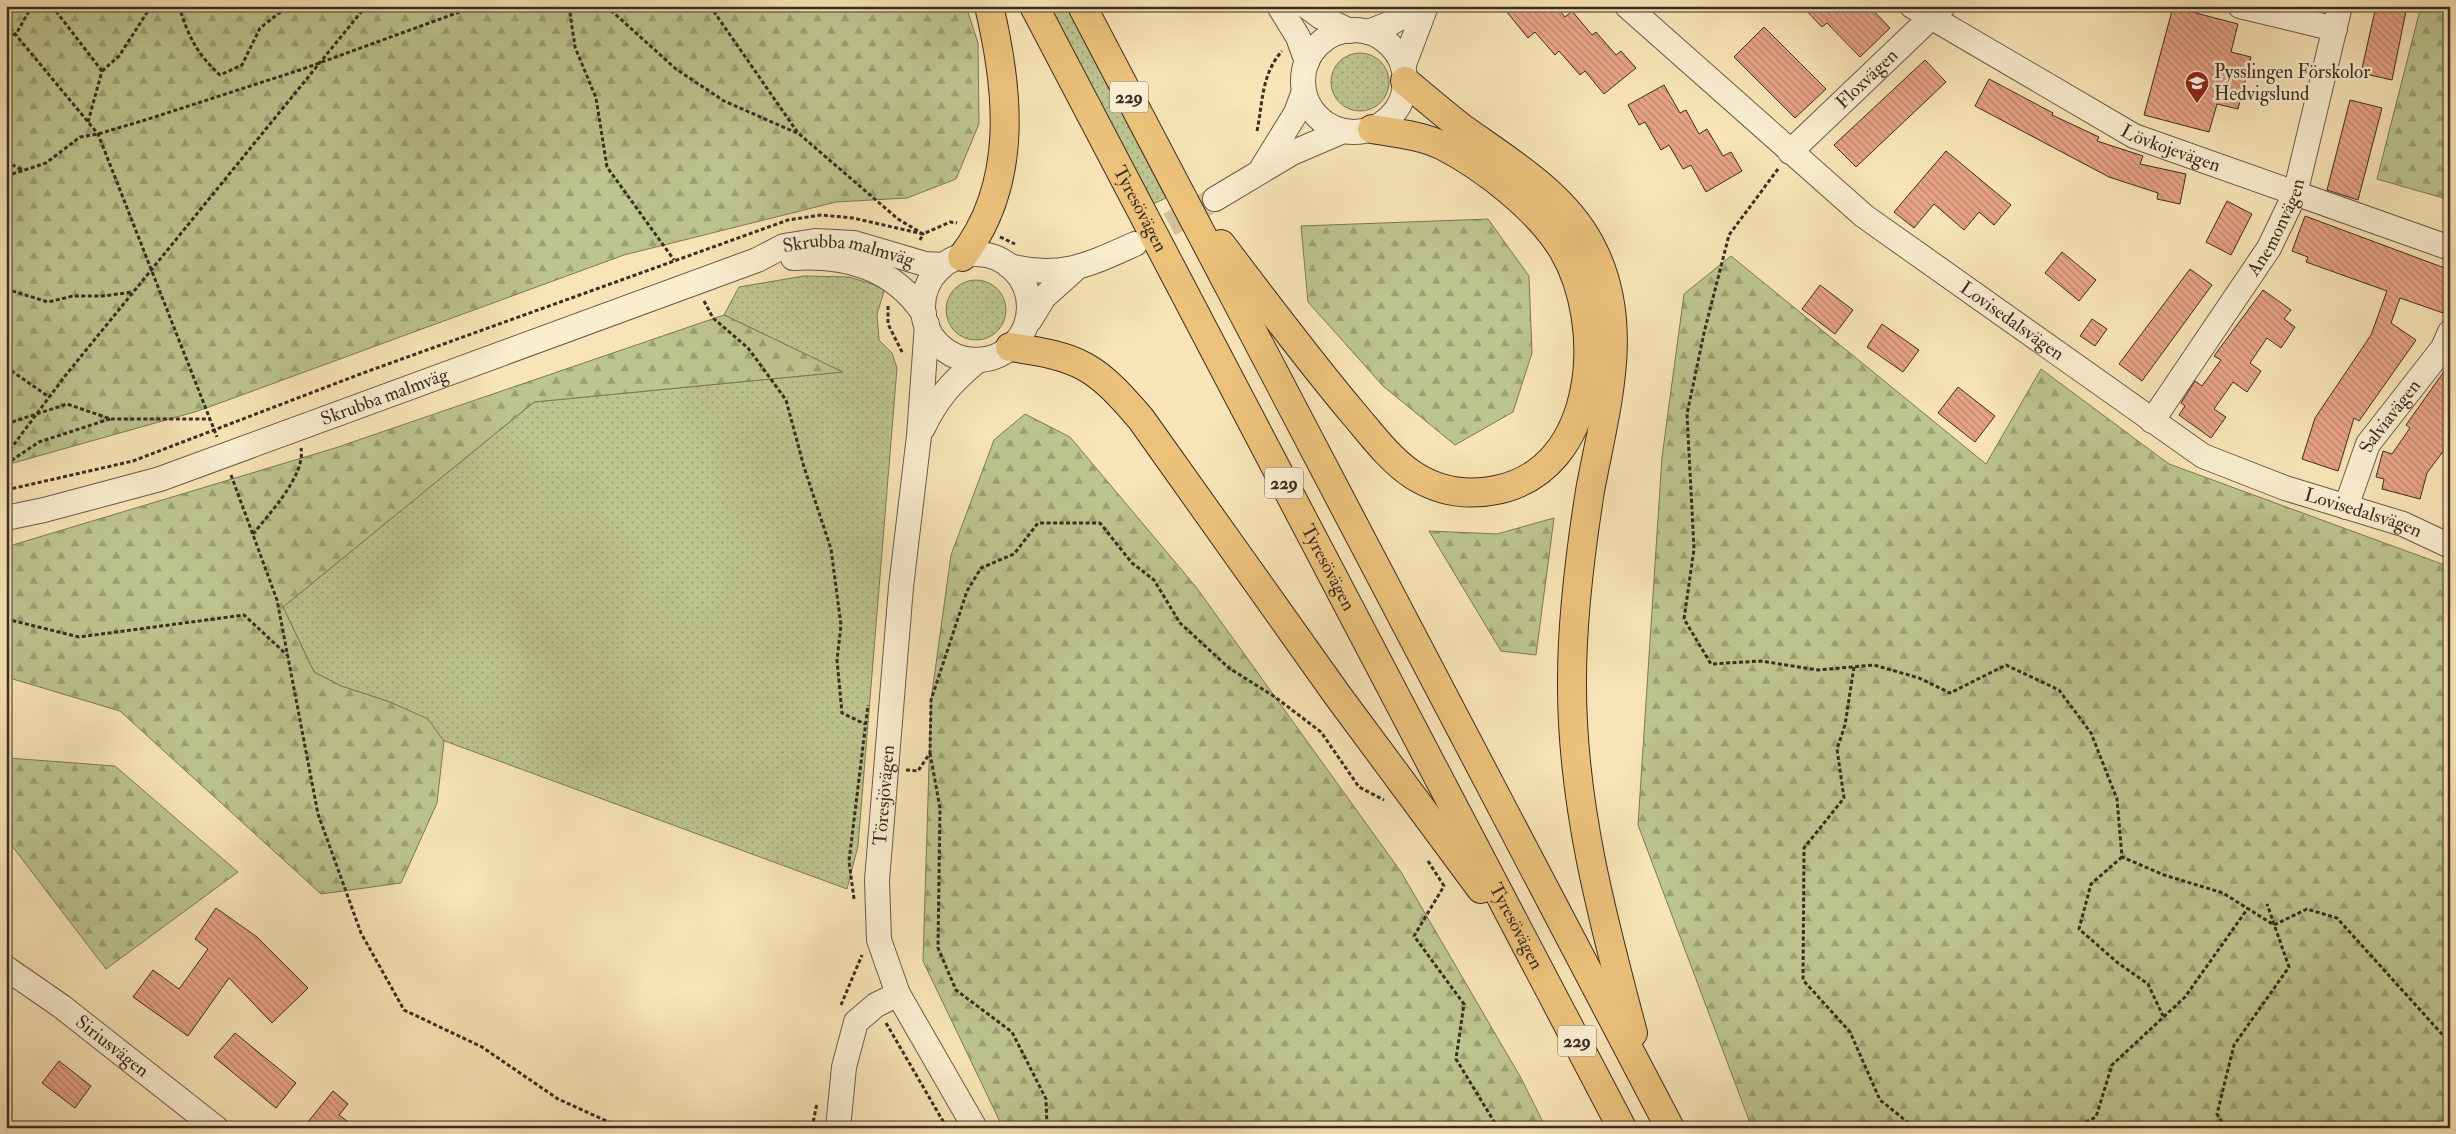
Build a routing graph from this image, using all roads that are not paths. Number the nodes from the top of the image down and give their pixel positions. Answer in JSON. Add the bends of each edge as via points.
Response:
{"nodes":[{"id":1,"x":988,"y":6,"type":"edge"},
{"id":2,"x":1034,"y":6,"type":"edge"},
{"id":3,"x":1082,"y":6,"type":"edge"},
{"id":4,"x":1280,"y":6,"type":"edge"},
{"id":5,"x":1306,"y":6,"type":"edge"},
{"id":6,"x":1421,"y":6,"type":"edge"},
{"id":7,"x":1426,"y":6,"type":"edge"},
{"id":8,"x":1627,"y":6,"type":"edge"},
{"id":9,"x":2240,"y":6,"type":"edge"},
{"id":10,"x":1929,"y":10,"type":"edge"},
{"id":11,"x":2337,"y":18,"type":"edge"},
{"id":12,"x":1359,"y":31,"type":"junction"},
{"id":13,"x":1307,"y":62,"type":"junction"},
{"id":14,"x":1404,"y":74,"type":"junction"},
{"id":15,"x":1304,"y":91,"type":"junction"},
{"id":16,"x":1372,"y":129,"type":"junction"},
{"id":17,"x":1341,"y":132,"type":"junction"},
{"id":18,"x":1790,"y":152,"type":"junction"},
{"id":19,"x":1261,"y":170,"type":"junction"},
{"id":20,"x":1170,"y":174,"type":"junction"},
{"id":21,"x":2295,"y":194,"type":"junction"},
{"id":22,"x":1215,"y":199,"type":"tunnel mouth"},
{"id":23,"x":1135,"y":244,"type":"tunnel mouth"},
{"id":24,"x":2450,"y":248,"type":"edge"},
{"id":25,"x":756,"y":260,"type":"junction"},
{"id":26,"x":952,"y":261,"type":"junction"},
{"id":27,"x":1008,"y":266,"type":"junction"},
{"id":28,"x":1074,"y":270,"type":"junction"},
{"id":29,"x":925,"y":319,"type":"junction"},
{"id":30,"x":1030,"y":320,"type":"junction"},
{"id":31,"x":2450,"y":332,"type":"edge"},
{"id":32,"x":1010,"y":348,"type":"junction"},
{"id":33,"x":977,"y":360,"type":"junction"},
{"id":34,"x":2152,"y":422,"type":"junction"},
{"id":35,"x":919,"y":436,"type":"junction"},
{"id":36,"x":2346,"y":507,"type":"junction"},
{"id":37,"x":6,"y":518,"type":"edge"},
{"id":38,"x":2450,"y":546,"type":"edge"},
{"id":39,"x":1533,"y":959,"type":"junction"},
{"id":40,"x":6,"y":968,"type":"edge"},
{"id":41,"x":898,"y":994,"type":"junction"},
{"id":42,"x":1646,"y":1082,"type":"junction"},
{"id":43,"x":216,"y":1128,"type":"edge"},
{"id":44,"x":838,"y":1128,"type":"edge"},
{"id":45,"x":975,"y":1128,"type":"edge"},
{"id":46,"x":1622,"y":1128,"type":"edge"},
{"id":47,"x":1670,"y":1128,"type":"edge"}],
"edges":[{"from":1,"to":26,"type":"highway","via":[[1002,77],[1006,119],[1003,158],[994,196],[981,229]]},
{"from":2,"to":39,"type":"highway","name":"Tyresövägen","number":"229"},
{"from":3,"to":20,"type":"highway","number":"229"},
{"from":4,"to":13,"type":"street","via":[[1298,37]]},
{"from":5,"to":12,"type":"street","via":[[1322,18]]},
{"from":6,"to":12,"type":"street","via":[[1391,23]]},
{"from":7,"to":14,"type":"street"},
{"from":8,"to":18,"type":"street","name":"Lovisedalsvägen"},
{"from":9,"to":11,"type":"street"},
{"from":10,"to":18,"type":"street","name":"Floxvägen"},
{"from":10,"to":21,"type":"street","name":"Lövkojevägen","via":[[2134,136]]},
{"from":11,"to":21,"type":"street","name":"Anemonvägen"},
{"from":12,"to":13,"type":"street","via":[[1333,35],[1318,46]]},
{"from":12,"to":14,"type":"street","via":[[1387,41],[1399,54]]},
{"from":13,"to":15,"type":"street"},
{"from":14,"to":16,"type":"street","via":[[1402,99],[1393,114]]},
{"from":14,"to":42,"type":"highway","via":[[1555,199],[1577,223],[1591,244],[1611,300],[1614,333],[1612,370],[1590,493],[1573,621],[1574,744],[1583,821],[1597,897]]},
{"from":15,"to":17,"type":"street","via":[[1317,117]]},
{"from":15,"to":19,"type":"street","via":[[1291,121]]},
{"from":16,"to":17,"type":"street"},
{"from":16,"to":20,"type":"highway","via":[[1411,135],[1442,146],[1493,178],[1540,220],[1562,248],[1576,276],[1586,315],[1588,359],[1584,396],[1575,425],[1547,464],[1508,488],[1484,492],[1436,488],[1394,460],[1278,319]]},
{"from":17,"to":19,"type":"street"},
{"from":18,"to":34,"type":"street","name":"Lovisedalsvägen","via":[[1878,226]]},
{"from":19,"to":22,"type":"street"},
{"from":20,"to":42,"type":"highway","number":"229"},
{"from":21,"to":24,"type":"street","name":"Lövkojevägen"},
{"from":21,"to":34,"type":"street","name":"Anemonvägen","via":[[2269,248]]},
{"from":23,"to":28,"type":"street"},
{"from":25,"to":26,"type":"street","name":"Skrubba malmväg","via":[[784,246],[815,241],[854,243],[926,264]]},
{"from":25,"to":29,"type":"street","name":"Skrubba malmväg","via":[[814,257],[851,261],[898,283],[912,297]]},
{"from":25,"to":37,"type":"street","name":"Skrubba malmväg","via":[[160,479]]},
{"from":26,"to":27,"type":"street","via":[[977,255],[997,259]]},
{"from":26,"to":29,"type":"street","via":[[930,278],[925,292]]},
{"from":27,"to":28,"type":"street","via":[[1030,271]]},
{"from":27,"to":30,"type":"street","via":[[1023,281]]},
{"from":28,"to":30,"type":"street","via":[[1044,297]]},
{"from":29,"to":33,"type":"street","via":[[938,343],[956,356]]},
{"from":29,"to":35,"type":"street","name":"Töresjövägen"},
{"from":30,"to":32,"type":"street","via":[[1023,336]]},
{"from":31,"to":36,"type":"street","name":"Salviavägen","via":[[2443,348],[2368,444]]},
{"from":32,"to":33,"type":"street","via":[[995,357]]},
{"from":32,"to":39,"type":"highway","via":[[1070,358],[1093,370],[1114,387],[1141,419],[1338,696]]},
{"from":33,"to":35,"type":"street","name":"Töresjövägen","via":[[933,406]]},
{"from":34,"to":36,"type":"street","name":"Lovisedalsvägen","via":[[2203,456],[2285,488]]},
{"from":35,"to":41,"type":"street","name":"Töresjövägen","via":[[901,587],[877,880],[879,940]]},
{"from":36,"to":38,"type":"street","name":"Lovisedalsvägen","via":[[2403,524]]},
{"from":39,"to":46,"type":"highway","name":"Tyresövägen","number":"229"},
{"from":40,"to":43,"type":"street","name":"Siriusvägen","via":[[61,1006]]},
{"from":41,"to":44,"type":"street","via":[[876,1005],[856,1022],[844,1067]]},
{"from":41,"to":45,"type":"street","name":"Töresjövägen"},
{"from":42,"to":47,"type":"highway","number":"229"}]}
